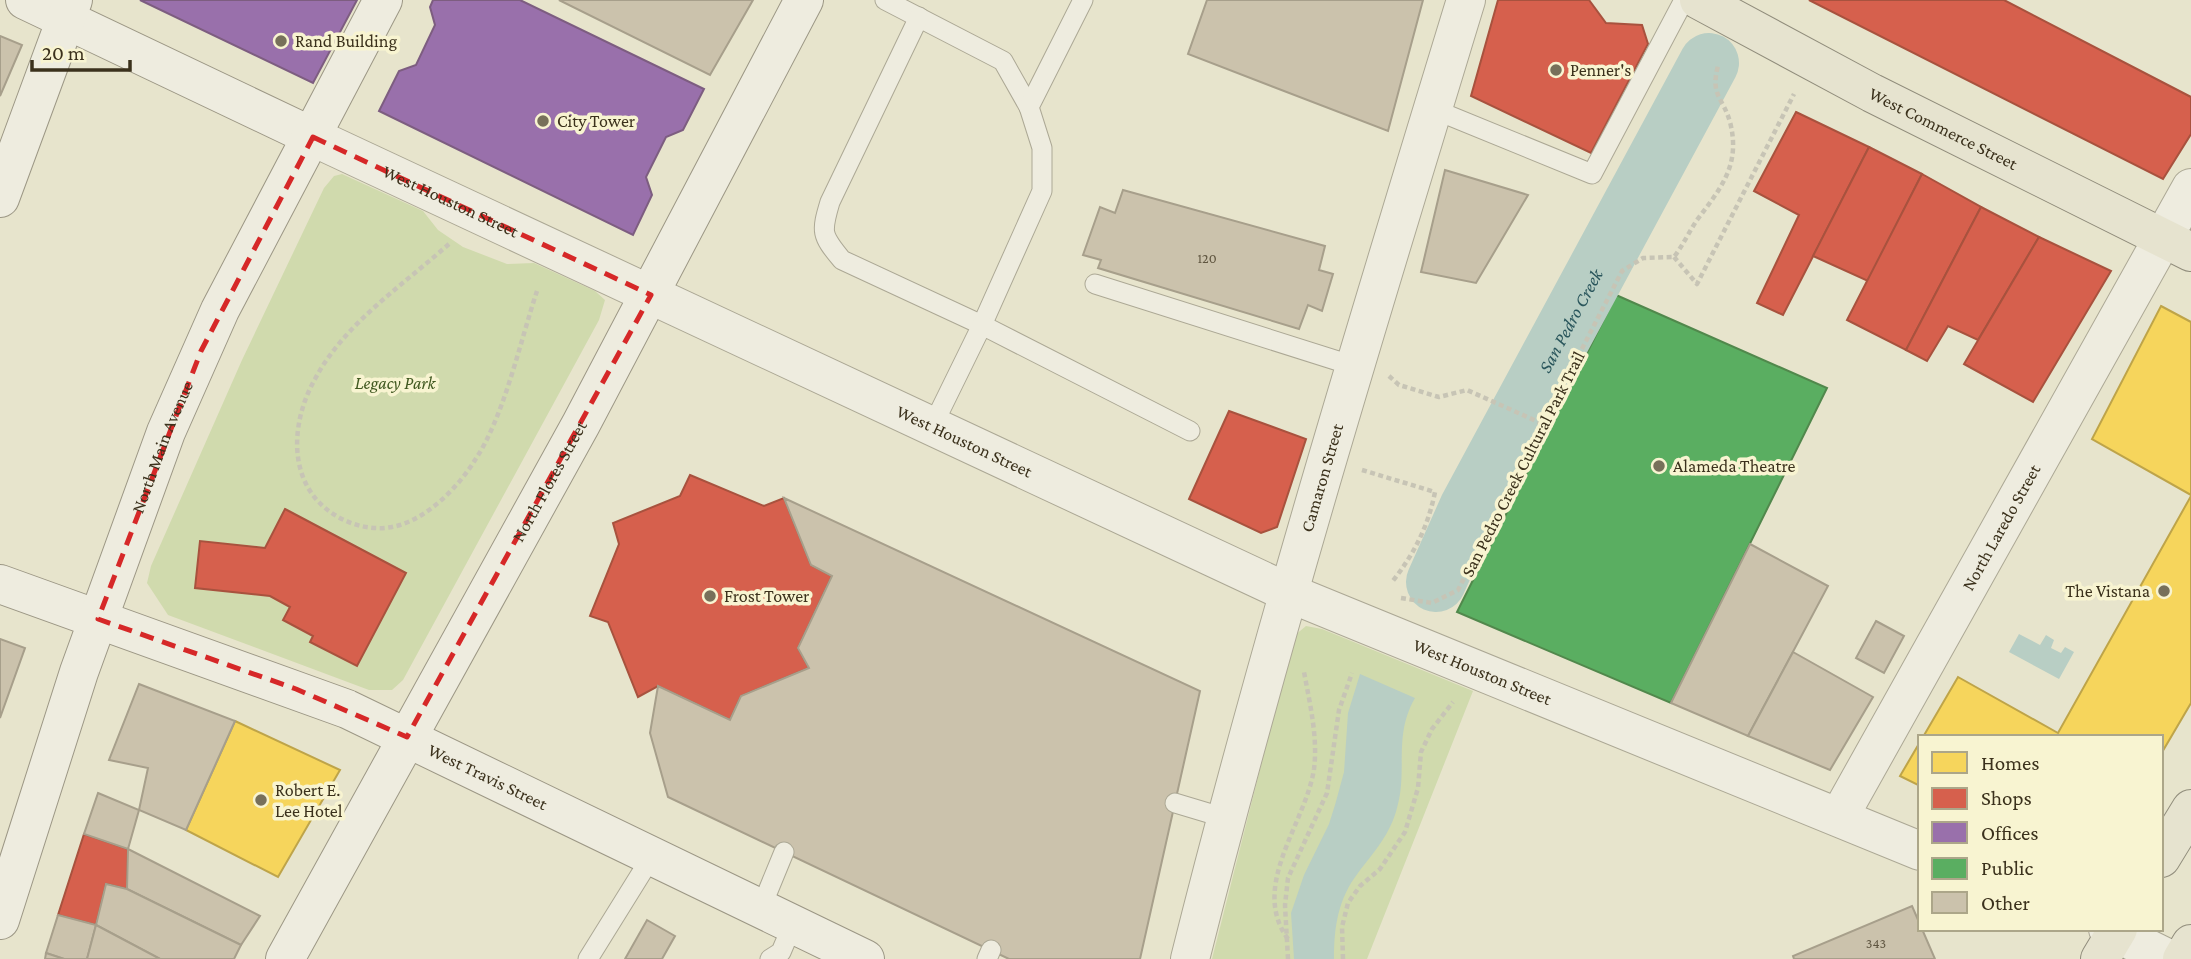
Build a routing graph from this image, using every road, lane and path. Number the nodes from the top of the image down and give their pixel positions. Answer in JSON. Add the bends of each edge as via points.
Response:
{"nodes":[{"id":1,"x":25,"y":0,"type":"edge"},
{"id":2,"x":383,"y":0,"type":"edge"},
{"id":3,"x":804,"y":0,"type":"edge"},
{"id":4,"x":885,"y":0,"type":"edge"},
{"id":5,"x":1083,"y":0,"type":"edge"},
{"id":6,"x":1466,"y":0,"type":"edge"},
{"id":7,"x":1684,"y":0,"type":"edge"},
{"id":8,"x":1699,"y":0,"type":"edge"},
{"id":9,"x":69,"y":9,"type":"edge"},
{"id":10,"x":919,"y":17,"type":"junction"},
{"id":11,"x":1718,"y":66,"type":"dead end"},
{"id":12,"x":1794,"y":94,"type":"dead end"},
{"id":13,"x":1029,"y":107,"type":"junction"},
{"id":14,"x":1433,"y":109,"type":"junction"},
{"id":15,"x":313,"y":137,"type":"junction"},
{"id":16,"x":2191,"y":187,"type":"edge"},
{"id":17,"x":0,"y":198,"type":"edge"},
{"id":18,"x":449,"y":244,"type":"dead end"},
{"id":19,"x":2177,"y":244,"type":"edge"},
{"id":20,"x":1674,"y":257,"type":"junction"},
{"id":21,"x":1095,"y":284,"type":"dead end"},
{"id":22,"x":537,"y":291,"type":"dead end"},
{"id":23,"x":651,"y":295,"type":"junction"},
{"id":24,"x":982,"y":326,"type":"junction"},
{"id":25,"x":1370,"y":369,"type":"junction"},
{"id":26,"x":1543,"y":424,"type":"junction"},
{"id":27,"x":932,"y":427,"type":"junction"},
{"id":28,"x":1190,"y":431,"type":"dead end"},
{"id":29,"x":1357,"y":468,"type":"dead end"},
{"id":30,"x":1392,"y":582,"type":"dead end"},
{"id":31,"x":0,"y":584,"type":"edge"},
{"id":32,"x":1289,"y":593,"type":"junction"},
{"id":33,"x":1395,"y":597,"type":"dead end"},
{"id":34,"x":98,"y":619,"type":"junction"},
{"id":35,"x":1300,"y":662,"type":"dead end"},
{"id":36,"x":1352,"y":673,"type":"dead end"},
{"id":37,"x":1453,"y":702,"type":"dead end"},
{"id":38,"x":407,"y":737,"type":"junction"},
{"id":39,"x":1175,"y":803,"type":"dead end"},
{"id":40,"x":2191,"y":809,"type":"edge"},
{"id":41,"x":1839,"y":817,"type":"junction"},
{"id":42,"x":1225,"y":818,"type":"junction"},
{"id":43,"x":1918,"y":850,"type":"edge"},
{"id":44,"x":784,"y":852,"type":"dead end"},
{"id":45,"x":2163,"y":855,"type":"edge"},
{"id":46,"x":652,"y":856,"type":"junction"},
{"id":47,"x":3,"y":897,"type":"edge"},
{"id":48,"x":2111,"y":937,"type":"edge"},
{"id":49,"x":1288,"y":939,"type":"junction"},
{"id":50,"x":778,"y":941,"type":"edge"},
{"id":51,"x":2191,"y":944,"type":"edge"},
{"id":52,"x":285,"y":959,"type":"edge"},
{"id":53,"x":588,"y":959,"type":"edge"},
{"id":54,"x":865,"y":959,"type":"edge"},
{"id":55,"x":1190,"y":959,"type":"edge"},
{"id":56,"x":1288,"y":959,"type":"edge"},
{"id":57,"x":1343,"y":959,"type":"edge"},
{"id":58,"x":2169,"y":959,"type":"edge"},
{"id":59,"x":2182,"y":959,"type":"edge"}],
"edges":[{"from":1,"to":9,"type":"street","name":"West Houston Street"},
{"from":2,"to":15,"type":"street","name":"North Main Avenue"},
{"from":3,"to":23,"type":"street","name":"North Flores Street"},
{"from":4,"to":10,"type":"lane"},
{"from":5,"to":13,"type":"lane"},
{"from":6,"to":14,"type":"street","name":"Camaron Street"},
{"from":7,"to":14,"type":"lane","via":[[1592,174]]},
{"from":8,"to":19,"type":"main road","name":"West Commerce Street","via":[[1872,93]]},
{"from":9,"to":15,"type":"street","name":"West Houston Street"},
{"from":9,"to":17,"type":"street"},
{"from":10,"to":13,"type":"lane","via":[[1003,61]]},
{"from":10,"to":24,"type":"lane","via":[[830,202],[822,228],[842,260]]},
{"from":11,"to":20,"type":"path","via":[[1714,83],[1731,128],[1731,163],[1724,185]]},
{"from":12,"to":20,"type":"path","via":[[1697,284]]},
{"from":13,"to":24,"type":"lane","via":[[1042,148],[1042,191]]},
{"from":14,"to":25,"type":"street","name":"Camaron Street"},
{"from":15,"to":23,"type":"street","name":"West Houston Street"},
{"from":15,"to":34,"type":"street","name":"North Main Avenue","via":[[201,351],[166,432]]},
{"from":16,"to":19,"type":"street","name":"North Laredo Street"},
{"from":18,"to":22,"type":"path","via":[[335,347],[310,388],[298,425],[296,457],[303,482],[330,513],[376,529],[416,517],[447,495],[492,429]]},
{"from":19,"to":41,"type":"street","name":"North Laredo Street"},
{"from":20,"to":26,"type":"path","name":"San Pedro Creek Cultural Park Trail","via":[[1643,258],[1622,271]]},
{"from":21,"to":25,"type":"lane"},
{"from":23,"to":27,"type":"street","name":"West Houston Street"},
{"from":23,"to":38,"type":"street","name":"North Flores Street"},
{"from":24,"to":27,"type":"lane"},
{"from":24,"to":28,"type":"lane"},
{"from":25,"to":26,"type":"path","via":[[1399,385],[1439,397],[1467,390]]},
{"from":25,"to":32,"type":"street","name":"Camaron Street"},
{"from":26,"to":33,"type":"path","name":"San Pedro Creek Cultural Park Trail","via":[[1458,590],[1432,603]]},
{"from":27,"to":32,"type":"street","name":"West Houston Street"},
{"from":29,"to":30,"type":"path","via":[[1435,492],[1429,521],[1412,556]]},
{"from":31,"to":34,"type":"street","name":"West Travis Street"},
{"from":32,"to":41,"type":"street","name":"West Houston Street"},
{"from":32,"to":42,"type":"street","name":"Camaron Street"},
{"from":34,"to":38,"type":"street","name":"West Travis Street","via":[[296,688]]},
{"from":34,"to":47,"type":"street","name":"North Main Avenue"},
{"from":35,"to":49,"type":"path","via":[[1313,718],[1314,768],[1306,803],[1277,876],[1277,924]]},
{"from":36,"to":49,"type":"path","via":[[1339,710],[1327,793],[1288,878]]},
{"from":37,"to":57,"type":"path","via":[[1421,752],[1418,788],[1405,832],[1380,869],[1348,903],[1342,927]]},
{"from":38,"to":46,"type":"street","name":"West Travis Street"},
{"from":38,"to":52,"type":"street","name":"North Flores Street"},
{"from":39,"to":42,"type":"lane"},
{"from":40,"to":45,"type":"main road"},
{"from":41,"to":43,"type":"street","name":"West Houston Street"},
{"from":42,"to":55,"type":"street","name":"Camaron Street"},
{"from":44,"to":50,"type":"lane"},
{"from":46,"to":50,"type":"street","name":"West Travis Street"},
{"from":46,"to":53,"type":"lane"},
{"from":48,"to":58,"type":"street"},
{"from":49,"to":56,"type":"path"},
{"from":50,"to":54,"type":"street","name":"West Travis Street"},
{"from":51,"to":59,"type":"main road"}]}
